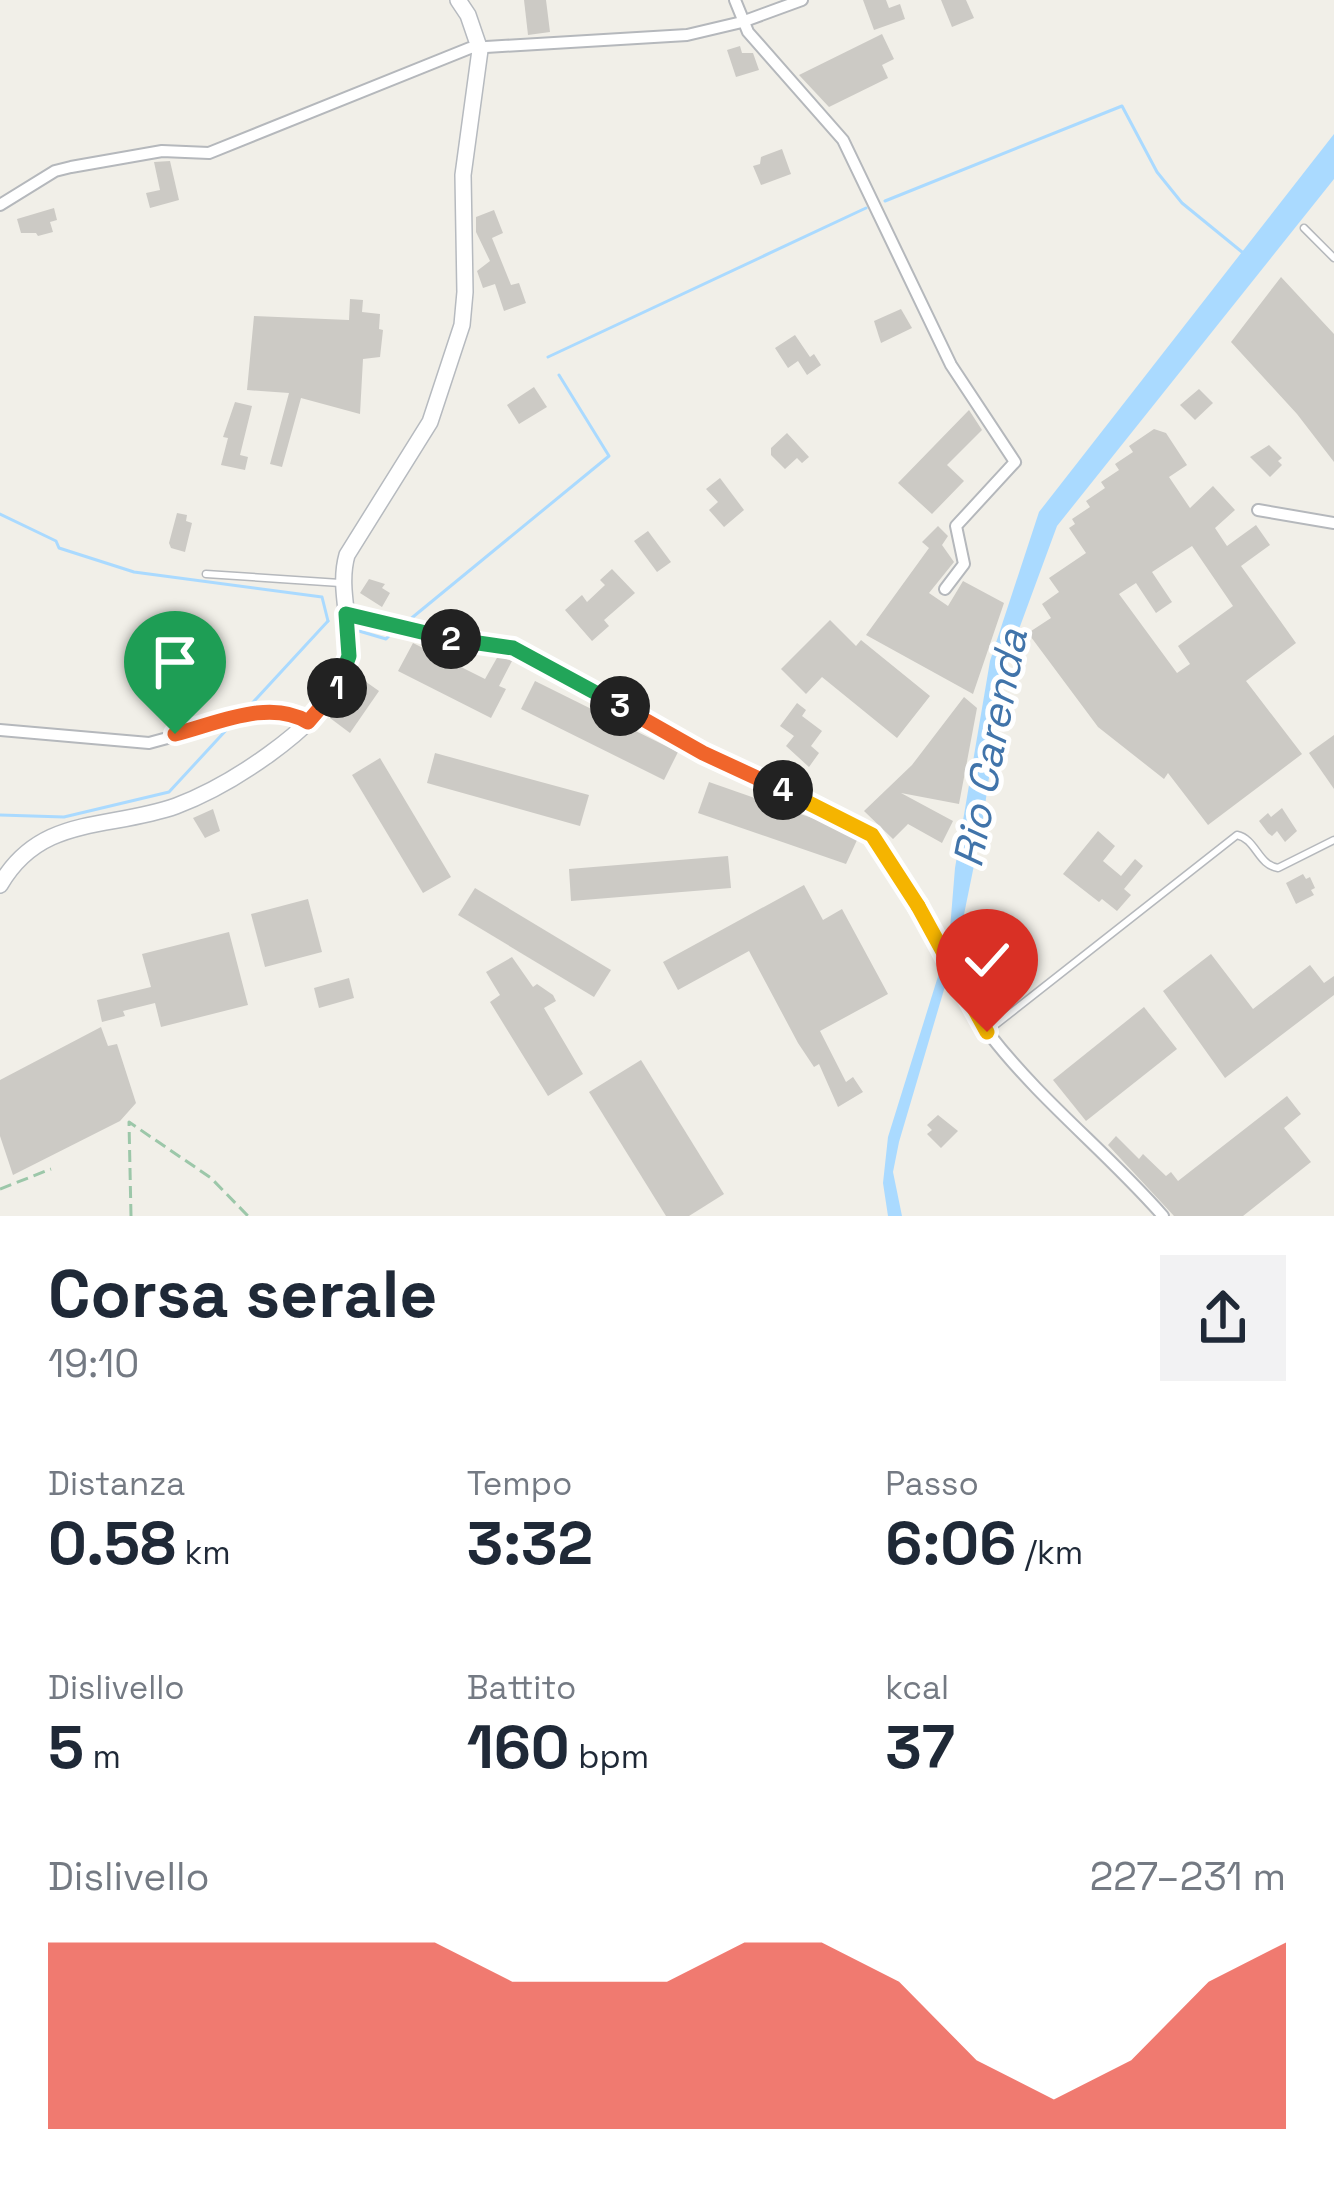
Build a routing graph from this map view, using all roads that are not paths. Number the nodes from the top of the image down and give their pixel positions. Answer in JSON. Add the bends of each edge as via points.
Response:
{"nodes":[{"id":1,"x":458,"y":0,"type":"edge"},
{"id":2,"x":735,"y":0,"type":"edge"},
{"id":3,"x":802,"y":0,"type":"edge"},
{"id":4,"x":742,"y":22,"type":"junction"},
{"id":5,"x":480,"y":50,"type":"junction"},
{"id":6,"x":0,"y":205,"type":"edge"},
{"id":7,"x":1304,"y":228,"type":"dead end"},
{"id":8,"x":1334,"y":258,"type":"edge"},
{"id":9,"x":1258,"y":510,"type":"dead end"},
{"id":10,"x":1334,"y":523,"type":"edge"},
{"id":11,"x":206,"y":574,"type":"dead end"},
{"id":12,"x":341,"y":583,"type":"junction"},
{"id":13,"x":945,"y":589,"type":"dead end"},
{"id":14,"x":346,"y":614,"type":"junction"},
{"id":15,"x":308,"y":722,"type":"junction"},
{"id":16,"x":0,"y":730,"type":"edge"},
{"id":17,"x":1334,"y":840,"type":"edge"},
{"id":18,"x":0,"y":885,"type":"edge"},
{"id":19,"x":987,"y":1032,"type":"junction"},
{"id":20,"x":1163,"y":1216,"type":"edge"}],
"edges":[{"from":1,"to":5,"type":"main road"},
{"from":2,"to":4,"type":"street"},
{"from":3,"to":4,"type":"street"},
{"from":4,"to":5,"type":"street","via":[[687,35]]},
{"from":4,"to":13,"type":"street","via":[[843,140],[951,365],[1016,462],[956,526],[964,564]]},
{"from":5,"to":6,"type":"street","via":[[209,153],[162,152],[55,171]]},
{"from":5,"to":12,"type":"main road","via":[[463,175],[465,292],[457,349],[430,422],[359,530]]},
{"from":7,"to":8,"type":"lane"},
{"from":9,"to":10,"type":"street"},
{"from":11,"to":12,"type":"lane"},
{"from":12,"to":14,"type":"main road"},
{"from":14,"to":15,"type":"main road","via":[[346,669]]},
{"from":14,"to":19,"type":"street","via":[[513,648],[703,753],[857,824],[909,891]]},
{"from":15,"to":16,"type":"street","via":[[283,710],[263,712],[149,743]]},
{"from":15,"to":18,"type":"main road","via":[[176,806],[38,842]]},
{"from":17,"to":19,"type":"lane","via":[[1278,868],[1237,835]]},
{"from":19,"to":20,"type":"street"}]}
